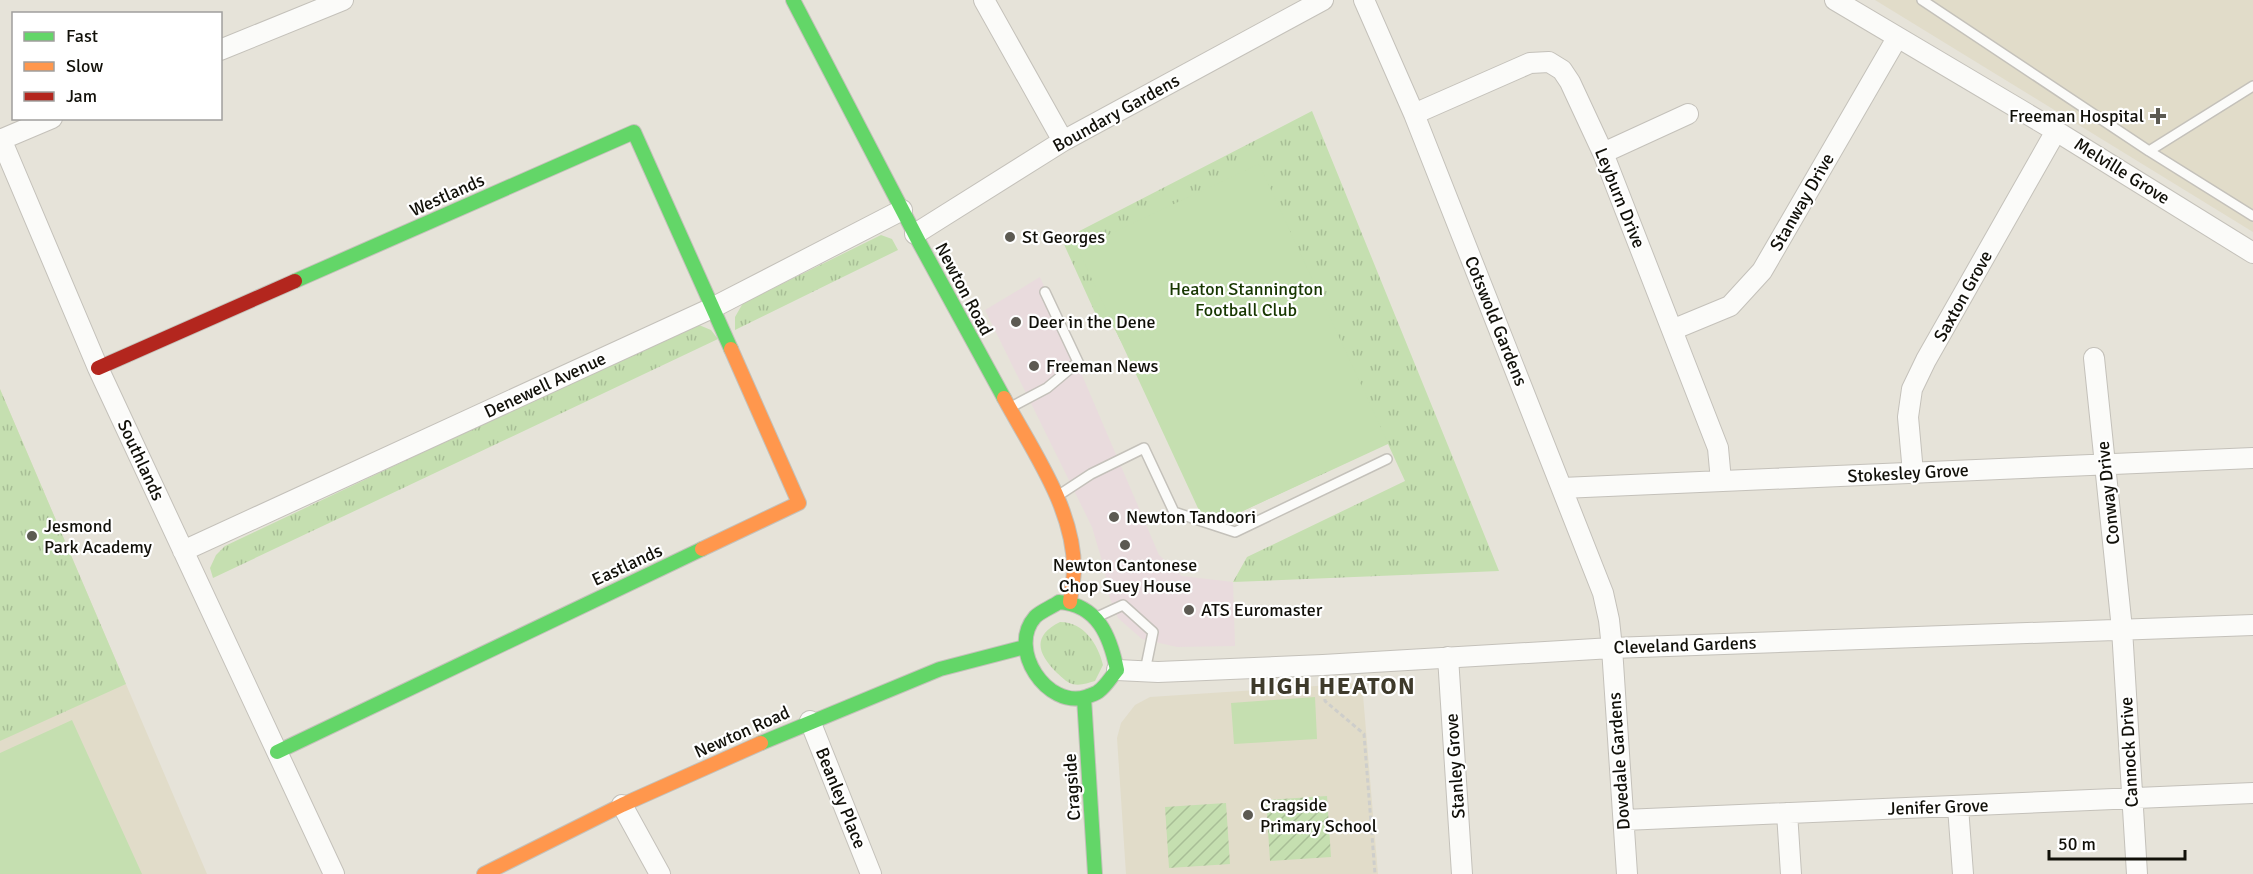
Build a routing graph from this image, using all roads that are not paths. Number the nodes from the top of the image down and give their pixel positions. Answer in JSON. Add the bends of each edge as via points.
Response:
{"nodes":[{"id":1,"x":343,"y":0,"type":"edge"},
{"id":2,"x":793,"y":0,"type":"edge"},
{"id":3,"x":984,"y":0,"type":"edge"},
{"id":4,"x":1323,"y":0,"type":"edge"},
{"id":5,"x":1364,"y":0,"type":"edge"},
{"id":6,"x":1835,"y":0,"type":"edge"},
{"id":7,"x":1922,"y":0,"type":"edge"},
{"id":8,"x":1898,"y":38,"type":"junction"},
{"id":9,"x":222,"y":49,"type":"edge"},
{"id":10,"x":2253,"y":86,"type":"edge"},
{"id":11,"x":1414,"y":114,"type":"junction"},
{"id":12,"x":1688,"y":114,"type":"dead end"},
{"id":13,"x":47,"y":120,"type":"edge"},
{"id":14,"x":2056,"y":131,"type":"junction"},
{"id":15,"x":1,"y":140,"type":"edge"},
{"id":16,"x":1063,"y":141,"type":"junction"},
{"id":17,"x":2149,"y":150,"type":"junction"},
{"id":18,"x":1603,"y":153,"type":"junction"},
{"id":19,"x":902,"y":210,"type":"junction"},
{"id":20,"x":2253,"y":216,"type":"edge"},
{"id":21,"x":915,"y":234,"type":"junction"},
{"id":22,"x":2253,"y":253,"type":"edge"},
{"id":23,"x":1045,"y":292,"type":"dead end"},
{"id":24,"x":712,"y":308,"type":"junction"},
{"id":25,"x":1672,"y":330,"type":"junction"},
{"id":26,"x":2094,"y":358,"type":"dead end"},
{"id":27,"x":98,"y":368,"type":"junction"},
{"id":28,"x":1008,"y":408,"type":"junction"},
{"id":29,"x":2253,"y":458,"type":"edge"},
{"id":30,"x":1388,"y":459,"type":"dead end"},
{"id":31,"x":2105,"y":464,"type":"junction"},
{"id":32,"x":1913,"y":473,"type":"junction"},
{"id":33,"x":1721,"y":482,"type":"junction"},
{"id":34,"x":1562,"y":489,"type":"junction"},
{"id":35,"x":1057,"y":496,"type":"junction"},
{"id":36,"x":183,"y":551,"type":"junction"},
{"id":37,"x":1070,"y":602,"type":"junction"},
{"id":38,"x":1095,"y":618,"type":"junction"},
{"id":39,"x":2253,"y":625,"type":"edge"},
{"id":40,"x":2122,"y":629,"type":"junction"},
{"id":41,"x":1025,"y":647,"type":"junction"},
{"id":42,"x":1612,"y":648,"type":"junction"},
{"id":43,"x":1448,"y":657,"type":"junction"},
{"id":44,"x":1117,"y":670,"type":"junction"},
{"id":45,"x":1145,"y":671,"type":"junction"},
{"id":46,"x":1084,"y":698,"type":"junction"},
{"id":47,"x":810,"y":721,"type":"junction"},
{"id":48,"x":277,"y":752,"type":"junction"},
{"id":49,"x":2253,"y":793,"type":"edge"},
{"id":50,"x":2132,"y":797,"type":"junction"},
{"id":51,"x":622,"y":805,"type":"junction"},
{"id":52,"x":1958,"y":807,"type":"junction"},
{"id":53,"x":1787,"y":813,"type":"junction"},
{"id":54,"x":1624,"y":820,"type":"junction"},
{"id":55,"x":334,"y":874,"type":"edge"},
{"id":56,"x":484,"y":874,"type":"edge"},
{"id":57,"x":660,"y":874,"type":"edge"},
{"id":58,"x":871,"y":874,"type":"edge"},
{"id":59,"x":1095,"y":874,"type":"edge"},
{"id":60,"x":1462,"y":874,"type":"edge"},
{"id":61,"x":1627,"y":874,"type":"edge"},
{"id":62,"x":1791,"y":874,"type":"edge"},
{"id":63,"x":1963,"y":874,"type":"edge"},
{"id":64,"x":2137,"y":874,"type":"edge"}],
"edges":[{"from":1,"to":9,"type":"street"},
{"from":2,"to":19,"type":"street","name":"Newton Road"},
{"from":3,"to":16,"type":"street"},
{"from":4,"to":16,"type":"street","name":"Boundary Gardens"},
{"from":5,"to":11,"type":"street","name":"Cotswold Gardens"},
{"from":6,"to":8,"type":"street","name":"Melville Grove"},
{"from":7,"to":17,"type":"lane"},
{"from":8,"to":14,"type":"street","name":"Melville Grove"},
{"from":8,"to":25,"type":"street","name":"Stanway Drive","via":[[1762,271],[1730,306]]},
{"from":10,"to":17,"type":"lane"},
{"from":11,"to":18,"type":"street","name":"Leyburn Drive","via":[[1530,63],[1549,62],[1562,70],[1570,82]]},
{"from":11,"to":34,"type":"street","name":"Cotswold Gardens"},
{"from":12,"to":18,"type":"street"},
{"from":13,"to":15,"type":"street"},
{"from":14,"to":22,"type":"street","name":"Melville Grove"},
{"from":14,"to":32,"type":"street","name":"Saxton Grove","via":[[1912,389],[1908,417]]},
{"from":15,"to":27,"type":"street","name":"Southlands"},
{"from":16,"to":21,"type":"street","name":"Boundary Gardens"},
{"from":17,"to":20,"type":"lane"},
{"from":18,"to":25,"type":"street","name":"Leyburn Drive"},
{"from":19,"to":21,"type":"street","name":"Newton Road"},
{"from":19,"to":24,"type":"street","name":"Denewell Avenue"},
{"from":21,"to":28,"type":"street","name":"Newton Road"},
{"from":23,"to":28,"type":"lane","via":[[1078,362],[1047,388]]},
{"from":24,"to":27,"type":"street","name":"Westlands","via":[[634,132]]},
{"from":24,"to":36,"type":"street","name":"Denewell Avenue"},
{"from":24,"to":48,"type":"street","name":"Eastlands","via":[[799,503]]},
{"from":25,"to":33,"type":"street","name":"Leyburn Drive","via":[[1718,448]]},
{"from":26,"to":31,"type":"street","name":"Conway Drive"},
{"from":27,"to":36,"type":"street","name":"Southlands"},
{"from":28,"to":35,"type":"street","name":"Newton Road"},
{"from":29,"to":31,"type":"street","name":"Stokesley Grove"},
{"from":30,"to":35,"type":"lane","via":[[1234,532],[1174,512],[1144,448]]},
{"from":31,"to":32,"type":"street","name":"Stokesley Grove"},
{"from":31,"to":40,"type":"street","name":"Conway Drive"},
{"from":32,"to":33,"type":"street","name":"Stokesley Grove"},
{"from":33,"to":34,"type":"street","name":"Stokesley Grove"},
{"from":34,"to":42,"type":"street","name":"Cotswold Gardens","via":[[1603,593]]},
{"from":35,"to":37,"type":"street","name":"Newton Road","via":[[1069,534],[1074,569]]},
{"from":36,"to":48,"type":"street","name":"Southlands"},
{"from":37,"to":38,"type":"street","via":[[1084,607]]},
{"from":37,"to":41,"type":"street","via":[[1059,602],[1037,614]]},
{"from":38,"to":44,"type":"street","via":[[1111,644]]},
{"from":38,"to":45,"type":"lane","via":[[1123,606],[1153,632]]},
{"from":39,"to":40,"type":"street","name":"Cleveland Gardens"},
{"from":40,"to":42,"type":"street","name":"Cleveland Gardens"},
{"from":40,"to":50,"type":"street","name":"Cannock Drive"},
{"from":41,"to":46,"type":"street","via":[[1038,679],[1052,693],[1065,699]]},
{"from":41,"to":47,"type":"street","name":"Newton Road","via":[[940,669]]},
{"from":42,"to":43,"type":"street","name":"Cleveland Gardens"},
{"from":42,"to":54,"type":"street","name":"Dovedale Gardens"},
{"from":43,"to":45,"type":"street","name":"Cleveland Gardens"},
{"from":43,"to":60,"type":"street","name":"Stanley Grove"},
{"from":44,"to":45,"type":"street","name":"Cleveland Gardens"},
{"from":44,"to":46,"type":"street","via":[[1098,694]]},
{"from":46,"to":59,"type":"street","name":"Cragside"},
{"from":47,"to":51,"type":"street","name":"Newton Road"},
{"from":47,"to":58,"type":"street","name":"Beanley Place"},
{"from":48,"to":55,"type":"street","name":"Southlands"},
{"from":49,"to":50,"type":"street","name":"Jenifer Grove"},
{"from":50,"to":52,"type":"street","name":"Jenifer Grove"},
{"from":50,"to":64,"type":"street","name":"Cannock Drive"},
{"from":51,"to":56,"type":"street","name":"Newton Road"},
{"from":51,"to":57,"type":"street"},
{"from":52,"to":53,"type":"street","name":"Jenifer Grove"},
{"from":52,"to":63,"type":"street"},
{"from":53,"to":54,"type":"street","name":"Jenifer Grove"},
{"from":53,"to":62,"type":"street"},
{"from":54,"to":61,"type":"street","name":"Dovedale Gardens"}]}
